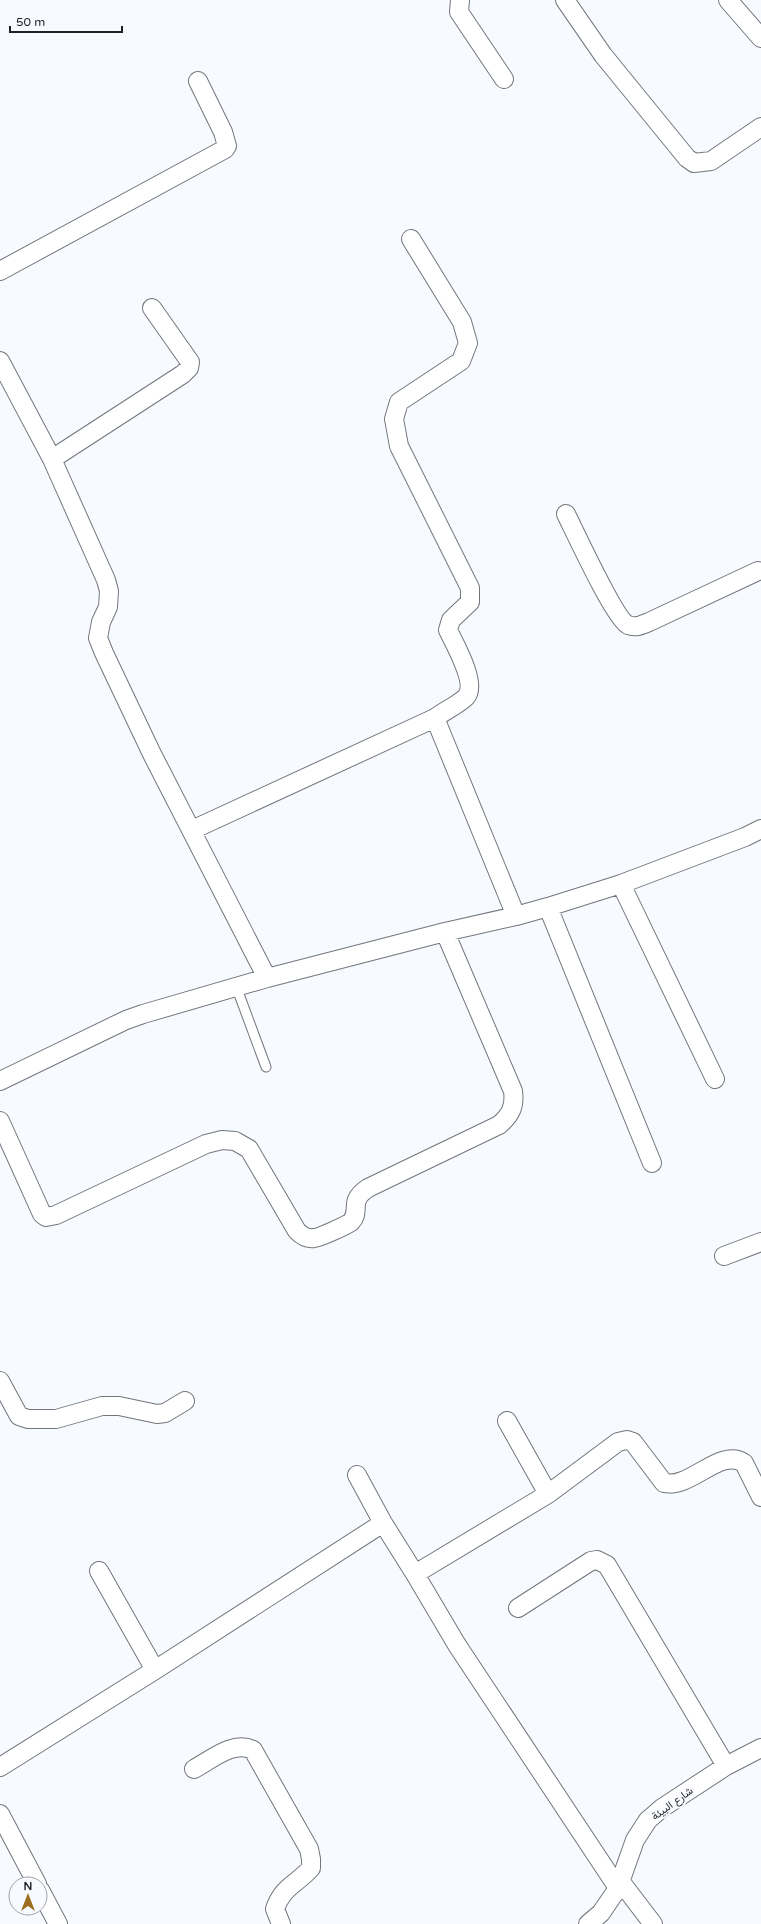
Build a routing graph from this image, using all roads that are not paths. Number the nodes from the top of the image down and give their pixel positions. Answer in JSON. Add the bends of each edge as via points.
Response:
{"nodes":[{"id":1,"x":460,"y":0,"type":"edge"},
{"id":2,"x":565,"y":0,"type":"edge"},
{"id":3,"x":728,"y":0,"type":"edge"},
{"id":4,"x":761,"y":38,"type":"edge"},
{"id":5,"x":504,"y":79,"type":"dead end"},
{"id":6,"x":198,"y":81,"type":"dead end"},
{"id":7,"x":761,"y":127,"type":"edge"},
{"id":8,"x":411,"y":239,"type":"dead end"},
{"id":9,"x":0,"y":270,"type":"edge"},
{"id":10,"x":152,"y":308,"type":"dead end"},
{"id":11,"x":0,"y":361,"type":"edge"},
{"id":12,"x":52,"y":458,"type":"junction"},
{"id":13,"x":566,"y":514,"type":"dead end"},
{"id":14,"x":760,"y":574,"type":"edge"},
{"id":15,"x":435,"y":718,"type":"junction"},
{"id":16,"x":761,"y":829,"type":"edge"},
{"id":17,"x":192,"y":830,"type":"junction"},
{"id":18,"x":621,"y":884,"type":"junction"},
{"id":19,"x":548,"y":907,"type":"junction"},
{"id":20,"x":516,"y":916,"type":"junction"},
{"id":21,"x":445,"y":932,"type":"junction"},
{"id":22,"x":267,"y":978,"type":"junction"},
{"id":23,"x":236,"y":986,"type":"junction"},
{"id":24,"x":266,"y":1067,"type":"dead end"},
{"id":25,"x":715,"y":1079,"type":"dead end"},
{"id":26,"x":0,"y":1081,"type":"edge"},
{"id":27,"x":0,"y":1121,"type":"edge"},
{"id":28,"x":652,"y":1163,"type":"dead end"},
{"id":29,"x":761,"y":1242,"type":"edge"},
{"id":30,"x":724,"y":1256,"type":"dead end"},
{"id":31,"x":0,"y":1381,"type":"edge"},
{"id":32,"x":184,"y":1400,"type":"dead end"},
{"id":33,"x":507,"y":1421,"type":"dead end"},
{"id":34,"x":357,"y":1475,"type":"dead end"},
{"id":35,"x":548,"y":1494,"type":"junction"},
{"id":36,"x":761,"y":1498,"type":"edge"},
{"id":37,"x":383,"y":1523,"type":"junction"},
{"id":38,"x":99,"y":1571,"type":"dead end"},
{"id":39,"x":415,"y":1574,"type":"junction"},
{"id":40,"x":518,"y":1608,"type":"dead end"},
{"id":41,"x":155,"y":1670,"type":"junction"},
{"id":42,"x":761,"y":1748,"type":"edge"},
{"id":43,"x":726,"y":1766,"type":"junction"},
{"id":44,"x":0,"y":1767,"type":"edge"},
{"id":45,"x":194,"y":1769,"type":"dead end"},
{"id":46,"x":0,"y":1814,"type":"edge"},
{"id":47,"x":33,"y":1876,"type":"edge"},
{"id":48,"x":620,"y":1885,"type":"junction"},
{"id":49,"x":48,"y":1905,"type":"edge"},
{"id":50,"x":58,"y":1924,"type":"edge"},
{"id":51,"x":281,"y":1924,"type":"edge"},
{"id":52,"x":588,"y":1924,"type":"edge"},
{"id":53,"x":652,"y":1924,"type":"edge"}],
"edges":[{"from":1,"to":5,"type":"street","via":[[459,12]]},
{"from":2,"to":7,"type":"street","via":[[603,55],[687,158],[694,163],[710,161]]},
{"from":3,"to":4,"type":"street"},
{"from":6,"to":9,"type":"street","via":[[223,132],[227,146],[225,149]]},
{"from":8,"to":15,"type":"street","via":[[462,322],[468,343],[461,361],[399,402],[394,419],[399,446],[470,588],[470,602],[451,620],[448,630],[468,674],[469,689],[466,696]]},
{"from":10,"to":12,"type":"street","via":[[190,362],[189,368],[158,392]]},
{"from":11,"to":12,"type":"street"},
{"from":12,"to":17,"type":"street","via":[[106,580],[109,592],[108,607],[101,622],[98,638],[104,654]]},
{"from":13,"to":14,"type":"street","via":[[619,615],[627,624],[636,627]]},
{"from":15,"to":17,"type":"street"},
{"from":15,"to":20,"type":"street"},
{"from":16,"to":18,"type":"street"},
{"from":17,"to":22,"type":"street"},
{"from":18,"to":19,"type":"street"},
{"from":18,"to":25,"type":"street"},
{"from":19,"to":20,"type":"street"},
{"from":19,"to":28,"type":"street"},
{"from":20,"to":21,"type":"street"},
{"from":21,"to":22,"type":"street"},
{"from":21,"to":27,"type":"street","via":[[513,1091],[513,1108],[508,1118],[500,1125],[359,1194],[350,1223],[314,1239],[304,1237],[298,1231],[249,1149],[235,1141],[222,1140],[206,1144],[56,1215],[46,1216],[42,1214]]},
{"from":22,"to":23,"type":"street"},
{"from":23,"to":24,"type":"lane"},
{"from":23,"to":26,"type":"street","via":[[126,1020]]},
{"from":29,"to":30,"type":"street"},
{"from":31,"to":32,"type":"street","via":[[19,1416],[28,1419],[56,1419],[102,1406],[119,1406],[157,1414],[165,1413]]},
{"from":33,"to":35,"type":"street"},
{"from":34,"to":37,"type":"street"},
{"from":35,"to":36,"type":"street","via":[[618,1442],[627,1440],[632,1442],[664,1483],[681,1483],[724,1460],[744,1462]]},
{"from":35,"to":39,"type":"street"},
{"from":37,"to":39,"type":"street"},
{"from":37,"to":41,"type":"street"},
{"from":38,"to":41,"type":"street"},
{"from":39,"to":48,"type":"street","via":[[523,1748]]},
{"from":40,"to":43,"type":"street","via":[[591,1561],[597,1560],[607,1565]]},
{"from":41,"to":44,"type":"street"},
{"from":42,"to":43,"type":"street","name":"شارع البيئة"},
{"from":43,"to":48,"type":"street","name":"شارع البيئة","via":[[648,1820],[635,1840]]},
{"from":45,"to":51,"type":"street","via":[[232,1748],[253,1750],[309,1850],[311,1859],[311,1868],[284,1890],[278,1900],[275,1909]]},
{"from":46,"to":47,"type":"street"},
{"from":48,"to":52,"type":"street","name":"شارع البيئة","via":[[601,1913]]},
{"from":48,"to":53,"type":"street"},
{"from":49,"to":50,"type":"street"}]}
